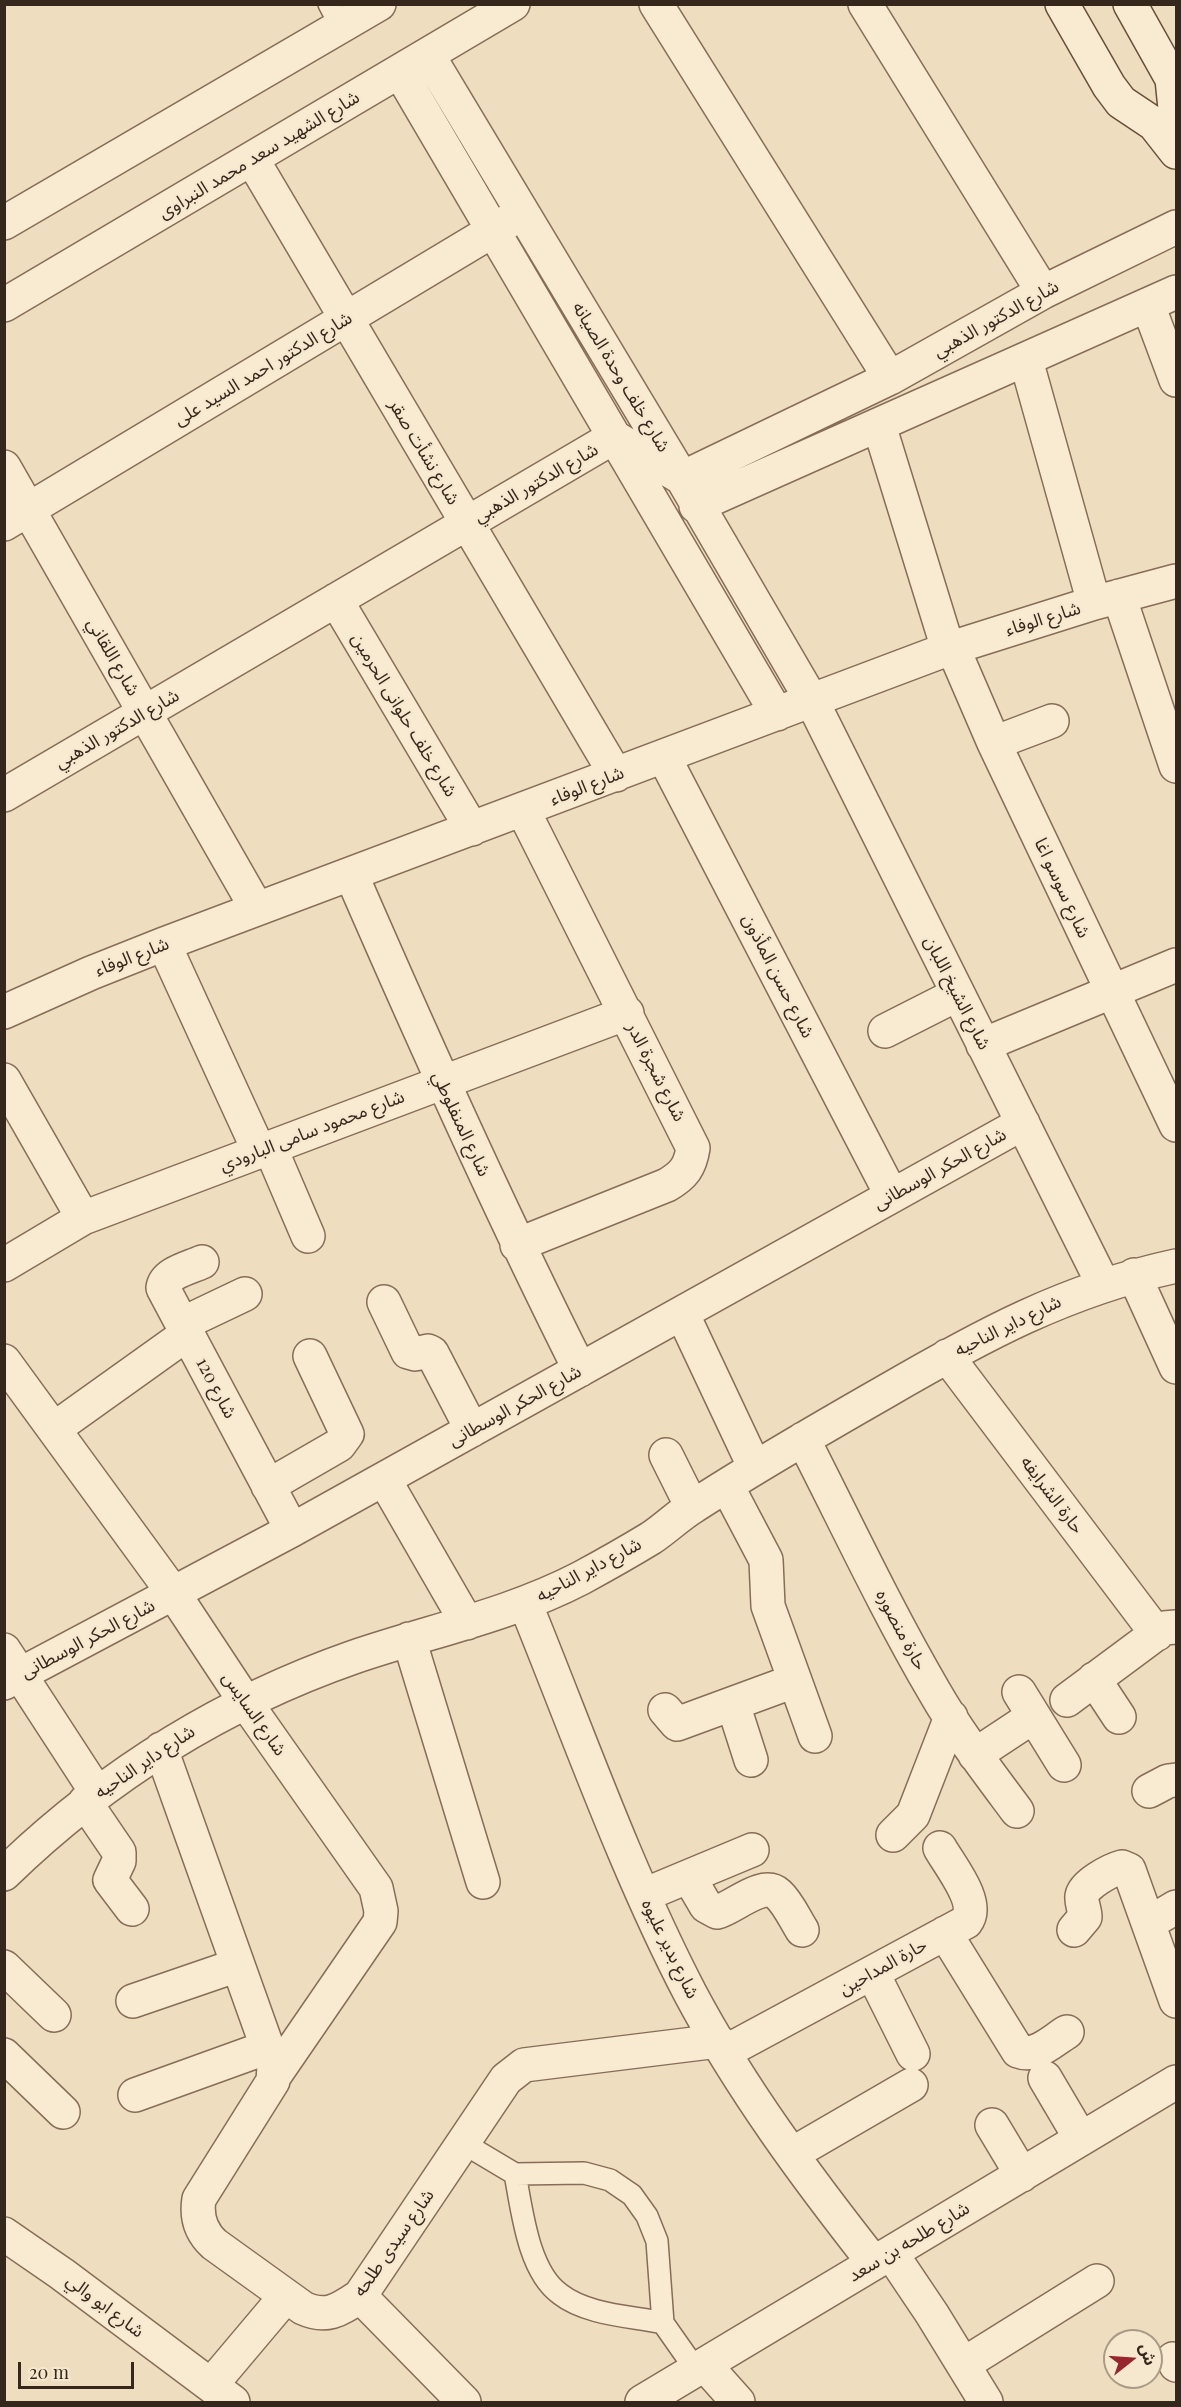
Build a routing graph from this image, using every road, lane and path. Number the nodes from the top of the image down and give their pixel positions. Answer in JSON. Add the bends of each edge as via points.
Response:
{"nodes":[{"id":1,"x":379,"y":4,"type":"edge"},
{"id":2,"x":513,"y":4,"type":"edge"},
{"id":3,"x":656,"y":4,"type":"edge"},
{"id":4,"x":865,"y":4,"type":"edge"},
{"id":5,"x":1062,"y":4,"type":"edge"},
{"id":6,"x":1130,"y":4,"type":"edge"},
{"id":7,"x":335,"y":16,"type":"edge"},
{"id":8,"x":428,"y":55,"type":"junction"},
{"id":9,"x":400,"y":72,"type":"junction"},
{"id":10,"x":1176,"y":118,"type":"edge"},
{"id":11,"x":1176,"y":152,"type":"edge"},
{"id":12,"x":252,"y":159,"type":"junction"},
{"id":13,"x":522,"y":213,"type":"junction"},
{"id":14,"x":4,"y":223,"type":"edge"},
{"id":15,"x":1176,"y":227,"type":"edge"},
{"id":16,"x":493,"y":230,"type":"junction"},
{"id":17,"x":1043,"y":292,"type":"junction"},
{"id":18,"x":1162,"y":299,"type":"edge"},
{"id":19,"x":4,"y":305,"type":"edge"},
{"id":20,"x":346,"y":319,"type":"junction"},
{"id":21,"x":1026,"y":360,"type":"junction"},
{"id":22,"x":890,"y":378,"type":"junction"},
{"id":23,"x":1176,"y":380,"type":"edge"},
{"id":24,"x":879,"y":425,"type":"junction"},
{"id":25,"x":614,"y":437,"type":"junction"},
{"id":26,"x":4,"y":467,"type":"edge"},
{"id":27,"x":689,"y":492,"type":"junction"},
{"id":28,"x":17,"y":517,"type":"edge"},
{"id":29,"x":466,"y":524,"type":"junction"},
{"id":30,"x":1176,"y":580,"type":"edge"},
{"id":31,"x":336,"y":600,"type":"junction"},
{"id":32,"x":1107,"y":600,"type":"junction"},
{"id":33,"x":950,"y":649,"type":"junction"},
{"id":34,"x":812,"y":701,"type":"junction"},
{"id":35,"x":145,"y":712,"type":"junction"},
{"id":36,"x":777,"y":714,"type":"junction"},
{"id":37,"x":1052,"y":721,"type":"dead end"},
{"id":38,"x":994,"y":743,"type":"junction"},
{"id":39,"x":664,"y":757,"type":"junction"},
{"id":40,"x":1176,"y":766,"type":"edge"},
{"id":41,"x":616,"y":775,"type":"junction"},
{"id":42,"x":4,"y":795,"type":"edge"},
{"id":43,"x":523,"y":810,"type":"junction"},
{"id":44,"x":472,"y":830,"type":"junction"},
{"id":45,"x":351,"y":874,"type":"junction"},
{"id":46,"x":257,"y":909,"type":"junction"},
{"id":47,"x":164,"y":944,"type":"junction"},
{"id":48,"x":1176,"y":965,"type":"edge"},
{"id":49,"x":1111,"y":992,"type":"junction"},
{"id":50,"x":958,"y":994,"type":"junction"},
{"id":51,"x":4,"y":1012,"type":"edge"},
{"id":52,"x":627,"y":1013,"type":"junction"},
{"id":53,"x":885,"y":1031,"type":"dead end"},
{"id":54,"x":983,"y":1045,"type":"junction"},
{"id":55,"x":4,"y":1080,"type":"edge"},
{"id":56,"x":442,"y":1082,"type":"junction"},
{"id":57,"x":1023,"y":1123,"type":"junction"},
{"id":58,"x":1176,"y":1125,"type":"edge"},
{"id":59,"x":265,"y":1149,"type":"junction"},
{"id":60,"x":892,"y":1196,"type":"junction"},
{"id":61,"x":83,"y":1218,"type":"junction"},
{"id":62,"x":308,"y":1236,"type":"dead end"},
{"id":63,"x":517,"y":1245,"type":"junction"},
{"id":64,"x":202,"y":1262,"type":"dead end"},
{"id":65,"x":4,"y":1265,"type":"edge"},
{"id":66,"x":1176,"y":1266,"type":"edge"},
{"id":67,"x":1134,"y":1275,"type":"junction"},
{"id":68,"x":1103,"y":1284,"type":"junction"},
{"id":69,"x":244,"y":1294,"type":"dead end"},
{"id":70,"x":384,"y":1302,"type":"dead end"},
{"id":71,"x":682,"y":1313,"type":"junction"},
{"id":72,"x":184,"y":1329,"type":"junction"},
{"id":73,"x":310,"y":1356,"type":"dead end"},
{"id":74,"x":947,"y":1356,"type":"junction"},
{"id":75,"x":4,"y":1360,"type":"edge"},
{"id":76,"x":1176,"y":1367,"type":"edge"},
{"id":77,"x":580,"y":1370,"type":"junction"},
{"id":78,"x":54,"y":1429,"type":"junction"},
{"id":79,"x":472,"y":1430,"type":"junction"},
{"id":80,"x":803,"y":1438,"type":"junction"},
{"id":81,"x":666,"y":1455,"type":"dead end"},
{"id":82,"x":755,"y":1468,"type":"junction"},
{"id":83,"x":384,"y":1479,"type":"junction"},
{"id":84,"x":268,"y":1486,"type":"junction"},
{"id":85,"x":727,"y":1486,"type":"junction"},
{"id":86,"x":692,"y":1507,"type":"junction"},
{"id":87,"x":292,"y":1530,"type":"junction"},
{"id":88,"x":174,"y":1594,"type":"junction"},
{"id":89,"x":525,"y":1604,"type":"junction"},
{"id":90,"x":467,"y":1623,"type":"junction"},
{"id":91,"x":1167,"y":1631,"type":"edge"},
{"id":92,"x":409,"y":1640,"type":"junction"},
{"id":93,"x":9,"y":1669,"type":"edge"},
{"id":94,"x":1094,"y":1679,"type":"junction"},
{"id":95,"x":794,"y":1681,"type":"junction"},
{"id":96,"x":1067,"y":1700,"type":"dead end"},
{"id":97,"x":246,"y":1703,"type":"junction"},
{"id":98,"x":732,"y":1704,"type":"junction"},
{"id":99,"x":665,"y":1710,"type":"dead end"},
{"id":100,"x":951,"y":1717,"type":"junction"},
{"id":101,"x":1119,"y":1717,"type":"dead end"},
{"id":102,"x":814,"y":1736,"type":"dead end"},
{"id":103,"x":160,"y":1749,"type":"junction"},
{"id":104,"x":975,"y":1755,"type":"junction"},
{"id":105,"x":751,"y":1760,"type":"dead end"},
{"id":106,"x":1064,"y":1765,"type":"dead end"},
{"id":107,"x":91,"y":1798,"type":"junction"},
{"id":108,"x":1017,"y":1811,"type":"dead end"},
{"id":109,"x":893,"y":1835,"type":"dead end"},
{"id":110,"x":940,"y":1848,"type":"dead end"},
{"id":111,"x":753,"y":1850,"type":"dead end"},
{"id":112,"x":4,"y":1874,"type":"edge"},
{"id":113,"x":689,"y":1878,"type":"junction"},
{"id":114,"x":483,"y":1882,"type":"dead end"},
{"id":115,"x":644,"y":1895,"type":"junction"},
{"id":116,"x":1176,"y":1906,"type":"edge"},
{"id":117,"x":132,"y":1909,"type":"dead end"},
{"id":118,"x":1149,"y":1923,"type":"junction"},
{"id":119,"x":802,"y":1930,"type":"dead end"},
{"id":120,"x":1074,"y":1930,"type":"dead end"},
{"id":121,"x":945,"y":1933,"type":"junction"},
{"id":122,"x":238,"y":1965,"type":"junction"},
{"id":123,"x":4,"y":1967,"type":"edge"},
{"id":124,"x":873,"y":1974,"type":"junction"},
{"id":125,"x":133,"y":2001,"type":"dead end"},
{"id":126,"x":1176,"y":2001,"type":"edge"},
{"id":127,"x":54,"y":2015,"type":"dead end"},
{"id":128,"x":1067,"y":2032,"type":"dead end"},
{"id":129,"x":721,"y":2046,"type":"junction"},
{"id":130,"x":4,"y":2055,"type":"edge"},
{"id":131,"x":271,"y":2061,"type":"junction"},
{"id":132,"x":1045,"y":2078,"type":"dead end"},
{"id":133,"x":1176,"y":2082,"type":"edge"},
{"id":134,"x":135,"y":2095,"type":"dead end"},
{"id":135,"x":63,"y":2112,"type":"dead end"},
{"id":136,"x":992,"y":2125,"type":"dead end"},
{"id":137,"x":1081,"y":2139,"type":"junction"},
{"id":138,"x":463,"y":2143,"type":"junction"},
{"id":139,"x":792,"y":2154,"type":"junction"},
{"id":140,"x":515,"y":2174,"type":"junction"},
{"id":141,"x":1022,"y":2175,"type":"junction"},
{"id":142,"x":4,"y":2234,"type":"edge"},
{"id":143,"x":882,"y":2258,"type":"junction"},
{"id":144,"x":1097,"y":2281,"type":"dead end"},
{"id":145,"x":286,"y":2296,"type":"junction"},
{"id":146,"x":360,"y":2296,"type":"junction"},
{"id":147,"x":663,"y":2323,"type":"junction"},
{"id":148,"x":964,"y":2364,"type":"junction"},
{"id":149,"x":701,"y":2367,"type":"junction"},
{"id":150,"x":222,"y":2394,"type":"edge"},
{"id":151,"x":982,"y":2401,"type":"edge"},
{"id":152,"x":464,"y":2403,"type":"edge"},
{"id":153,"x":642,"y":2403,"type":"edge"},
{"id":154,"x":738,"y":2403,"type":"edge"}],
"edges":[{"from":1,"to":7,"type":"street"},
{"from":2,"to":8,"type":"street","name":"شارع الشهيد سعد محمد النبراوى"},
{"from":3,"to":22,"type":"street"},
{"from":4,"to":17,"type":"street"},
{"from":5,"to":11,"type":"street","via":[[1121,102],[1154,124]]},
{"from":6,"to":10,"type":"street","via":[[1172,79]]},
{"from":7,"to":14,"type":"street"},
{"from":8,"to":9,"type":"street","name":"شارع الشهيد سعد محمد النبراوى"},
{"from":8,"to":13,"type":"street","name":"شارع خلف وحدة الصيانه"},
{"from":9,"to":12,"type":"street","name":"شارع الشهيد سعد محمد النبراوى"},
{"from":9,"to":16,"type":"street","name":"شارع خلف وحدة الصيانه"},
{"from":12,"to":19,"type":"street","name":"شارع الشهيد سعد محمد النبراوى"},
{"from":12,"to":20,"type":"street","name":"شارع نشأت صقر"},
{"from":13,"to":16,"type":"street","name":"شارع الدكتور احمد السيد على"},
{"from":13,"to":27,"type":"street","name":"شارع خلف وحدة الصيانه"},
{"from":15,"to":17,"type":"street","name":"شارع الدكتور الذهبي"},
{"from":16,"to":20,"type":"street","name":"شارع الدكتور احمد السيد على"},
{"from":16,"to":25,"type":"street","name":"شارع خلف وحدة الصيانه"},
{"from":17,"to":22,"type":"street","name":"شارع الدكتور الذهبي"},
{"from":18,"to":21,"type":"street"},
{"from":18,"to":23,"type":"street"},
{"from":20,"to":28,"type":"street","name":"شارع الدكتور احمد السيد على"},
{"from":20,"to":29,"type":"street","name":"شارع نشأت صقر"},
{"from":21,"to":24,"type":"street"},
{"from":21,"to":32,"type":"street"},
{"from":22,"to":27,"type":"street","name":"شارع الدكتور الذهبي"},
{"from":24,"to":27,"type":"street"},
{"from":24,"to":33,"type":"street","name":"شارع سوسو اغا"},
{"from":25,"to":27,"type":"street","name":"شارع الدكتور الذهبي"},
{"from":25,"to":29,"type":"street","name":"شارع الدكتور الذهبي"},
{"from":25,"to":36,"type":"street","name":"شارع خلف وحدة الصيانه"},
{"from":26,"to":28,"type":"street","name":"شارع اللقاني"},
{"from":27,"to":34,"type":"street","name":"شارع خلف وحدة الصيانه"},
{"from":28,"to":35,"type":"street","name":"شارع اللقاني"},
{"from":29,"to":31,"type":"street","name":"شارع الدكتور الذهبي"},
{"from":29,"to":41,"type":"street","name":"شارع نشأت صقر"},
{"from":30,"to":32,"type":"street","name":"شارع الوفاء"},
{"from":31,"to":35,"type":"street","name":"شارع الدكتور الذهبي"},
{"from":31,"to":44,"type":"street","name":"شارع خلف حلوانى الحرمين"},
{"from":32,"to":33,"type":"street","name":"شارع الوفاء"},
{"from":32,"to":40,"type":"street"},
{"from":33,"to":34,"type":"street","name":"شارع الوفاء"},
{"from":33,"to":38,"type":"street","name":"شارع سوسو اغا"},
{"from":34,"to":36,"type":"street","name":"شارع الوفاء"},
{"from":34,"to":50,"type":"street","name":"شارع الشيخ اللبان"},
{"from":35,"to":42,"type":"street","name":"شارع الدكتور الذهبي"},
{"from":35,"to":46,"type":"street","name":"شارع اللقاني"},
{"from":36,"to":39,"type":"street","name":"شارع الوفاء"},
{"from":37,"to":38,"type":"street"},
{"from":38,"to":49,"type":"street","name":"شارع سوسو اغا"},
{"from":39,"to":41,"type":"street","name":"شارع الوفاء"},
{"from":39,"to":60,"type":"street","name":"شارع حسن المأذون"},
{"from":41,"to":43,"type":"street","name":"شارع الوفاء"},
{"from":43,"to":44,"type":"street","name":"شارع الوفاء"},
{"from":43,"to":52,"type":"street","name":"شارع شجرة الدر"},
{"from":44,"to":45,"type":"street","name":"شارع الوفاء"},
{"from":45,"to":46,"type":"street","name":"شارع الوفاء"},
{"from":45,"to":56,"type":"street","name":"شارع المنفلوطي"},
{"from":46,"to":47,"type":"street","name":"شارع الوفاء"},
{"from":47,"to":51,"type":"street","name":"شارع الوفاء"},
{"from":47,"to":59,"type":"street"},
{"from":48,"to":49,"type":"street"},
{"from":49,"to":54,"type":"street"},
{"from":49,"to":58,"type":"street","name":"شارع سوسو اغا"},
{"from":50,"to":53,"type":"street"},
{"from":50,"to":54,"type":"street","name":"شارع الشيخ اللبان"},
{"from":52,"to":56,"type":"street","name":"شارع محمود سامى البارودي"},
{"from":52,"to":63,"type":"street","name":"شارع شجرة الدر","via":[[687,1132],[693,1148],[690,1164],[682,1177],[668,1185]]},
{"from":54,"to":57,"type":"street","name":"شارع الشيخ اللبان"},
{"from":55,"to":61,"type":"street"},
{"from":56,"to":59,"type":"street","name":"شارع محمود سامى البارودي"},
{"from":56,"to":63,"type":"street","name":"شارع المنفلوطي"},
{"from":57,"to":60,"type":"street","name":"شارع الحكر الوسطانى"},
{"from":57,"to":68,"type":"street","name":"شارع الشيخ اللبان"},
{"from":59,"to":61,"type":"street","name":"شارع محمود سامى البارودي"},
{"from":59,"to":62,"type":"street"},
{"from":60,"to":71,"type":"street","name":"شارع الحكر الوسطانى"},
{"from":61,"to":65,"type":"street","name":"شارع محمود سامى البارودي"},
{"from":63,"to":77,"type":"street","name":"شارع المنفلوطي"},
{"from":64,"to":72,"type":"street","name":"شارع 120","via":[[164,1283],[165,1293]]},
{"from":66,"to":67,"type":"street","name":"شارع داير الناحيه"},
{"from":67,"to":68,"type":"street","name":"شارع داير الناحيه"},
{"from":67,"to":76,"type":"street"},
{"from":68,"to":74,"type":"street","name":"شارع داير الناحيه","via":[[1007,1323]]},
{"from":69,"to":72,"type":"street"},
{"from":70,"to":79,"type":"street","via":[[408,1352],[432,1353]]},
{"from":71,"to":77,"type":"street","name":"شارع الحكر الوسطانى"},
{"from":71,"to":82,"type":"street"},
{"from":72,"to":78,"type":"street"},
{"from":72,"to":84,"type":"street","name":"شارع 120"},
{"from":73,"to":84,"type":"street","via":[[347,1434],[339,1445]]},
{"from":74,"to":80,"type":"street","name":"شارع داير الناحيه"},
{"from":74,"to":91,"type":"street","name":"حارة الشرايفه"},
{"from":75,"to":78,"type":"street","name":"شارع السايس"},
{"from":77,"to":79,"type":"street","name":"شارع الحكر الوسطانى"},
{"from":78,"to":88,"type":"street","name":"شارع السايس"},
{"from":79,"to":83,"type":"street","name":"شارع الحكر الوسطانى"},
{"from":80,"to":82,"type":"street","name":"شارع داير الناحيه"},
{"from":80,"to":100,"type":"street","name":"حارة منصوره","via":[[898,1627]]},
{"from":81,"to":86,"type":"street"},
{"from":82,"to":85,"type":"street","name":"شارع داير الناحيه"},
{"from":83,"to":87,"type":"street","name":"شارع الحكر الوسطانى"},
{"from":83,"to":90,"type":"street"},
{"from":84,"to":87,"type":"street","name":"شارع 120"},
{"from":85,"to":86,"type":"street","name":"شارع داير الناحيه"},
{"from":85,"to":95,"type":"street","via":[[766,1560],[768,1606]]},
{"from":86,"to":89,"type":"street","name":"شارع داير الناحيه","via":[[612,1562]]},
{"from":87,"to":88,"type":"street","name":"شارع الحكر الوسطانى"},
{"from":88,"to":93,"type":"street","name":"شارع الحكر الوسطانى"},
{"from":88,"to":97,"type":"street","name":"شارع السايس"},
{"from":89,"to":90,"type":"street","name":"شارع داير الناحيه"},
{"from":89,"to":115,"type":"street","name":"شارع بدير عليوه"},
{"from":90,"to":92,"type":"street","name":"شارع داير الناحيه"},
{"from":91,"to":94,"type":"street","name":"حارة الشرايفه"},
{"from":92,"to":97,"type":"street","name":"شارع داير الناحيه","via":[[330,1667]]},
{"from":92,"to":114,"type":"street"},
{"from":93,"to":107,"type":"street"},
{"from":94,"to":96,"type":"street","name":"حارة الشرايفه"},
{"from":94,"to":101,"type":"street"},
{"from":95,"to":98,"type":"street"},
{"from":95,"to":102,"type":"street"},
{"from":97,"to":103,"type":"street","name":"شارع داير الناحيه"},
{"from":97,"to":131,"type":"street","name":"شارع السايس","via":[[376,1887],[381,1911],[380,1922]]},
{"from":98,"to":99,"type":"street","via":[[677,1724]]},
{"from":98,"to":105,"type":"street"},
{"from":100,"to":104,"type":"street","name":"حارة منصوره"},
{"from":100,"to":109,"type":"street","via":[[913,1815]]},
{"from":103,"to":107,"type":"street","name":"شارع داير الناحيه"},
{"from":103,"to":122,"type":"street"},
{"from":104,"to":106,"type":"street","via":[[1026,1704]]},
{"from":104,"to":108,"type":"street","name":"حارة منصوره"},
{"from":107,"to":112,"type":"street","name":"شارع داير الناحيه"},
{"from":107,"to":117,"type":"street","via":[[119,1852],[110,1880]]},
{"from":110,"to":121,"type":"street","name":"حارة المداحين","via":[[972,1902],[966,1922]]},
{"from":111,"to":113,"type":"street"},
{"from":113,"to":115,"type":"street"},
{"from":113,"to":119,"type":"street","via":[[706,1906],[717,1912],[755,1893],[777,1893]]},
{"from":115,"to":129,"type":"street","name":"شارع بدير عليوه","via":[[686,1984]]},
{"from":116,"to":118,"type":"street"},
{"from":118,"to":120,"type":"street","via":[[1129,1870],[1122,1867],[1085,1889],[1085,1917]]},
{"from":118,"to":126,"type":"street"},
{"from":121,"to":124,"type":"street","name":"حارة المداحين"},
{"from":121,"to":128,"type":"street","via":[[1018,2051],[1034,2053]]},
{"from":122,"to":125,"type":"street"},
{"from":122,"to":131,"type":"street"},
{"from":123,"to":127,"type":"street"},
{"from":124,"to":129,"type":"street","name":"حارة المداحين"},
{"from":124,"to":139,"type":"street","via":[[912,2070]]},
{"from":129,"to":138,"type":"street","name":"شارع سيدى طلحه","via":[[524,2065],[506,2079]]},
{"from":129,"to":139,"type":"street","name":"شارع بدير عليوه"},
{"from":130,"to":135,"type":"street"},
{"from":131,"to":134,"type":"street"},
{"from":131,"to":145,"type":"street","name":"شارع سيدى طلحه","via":[[197,2208],[201,2227],[214,2244]]},
{"from":132,"to":137,"type":"street"},
{"from":133,"to":137,"type":"street","name":"شارع طلحه بن سعد"},
{"from":136,"to":141,"type":"street"},
{"from":137,"to":141,"type":"street","name":"شارع طلحه بن سعد"},
{"from":138,"to":140,"type":"lane"},
{"from":138,"to":146,"type":"street","name":"شارع سيدى طلحه"},
{"from":139,"to":143,"type":"street","name":"شارع بدير عليوه"},
{"from":140,"to":147,"type":"lane","via":[[528,2240],[540,2270],[559,2294],[587,2307]]},
{"from":140,"to":147,"type":"lane","via":[[584,2173],[610,2180],[632,2195],[647,2216],[657,2241]]},
{"from":141,"to":143,"type":"street","name":"شارع طلحه بن سعد"},
{"from":142,"to":150,"type":"street","name":"شارع ابو والي"},
{"from":143,"to":148,"type":"street","name":"شارع بدير عليوه"},
{"from":143,"to":149,"type":"street","name":"شارع طلحه بن سعد"},
{"from":144,"to":148,"type":"street"},
{"from":145,"to":146,"type":"street","name":"شارع سيدى طلحه","via":[[317,2314],[340,2309]]},
{"from":145,"to":150,"type":"street"},
{"from":146,"to":152,"type":"street"},
{"from":147,"to":149,"type":"lane"},
{"from":148,"to":151,"type":"street","name":"شارع بدير عليوه"},
{"from":149,"to":153,"type":"street","name":"شارع طلحه بن سعد"},
{"from":149,"to":154,"type":"street"}]}
